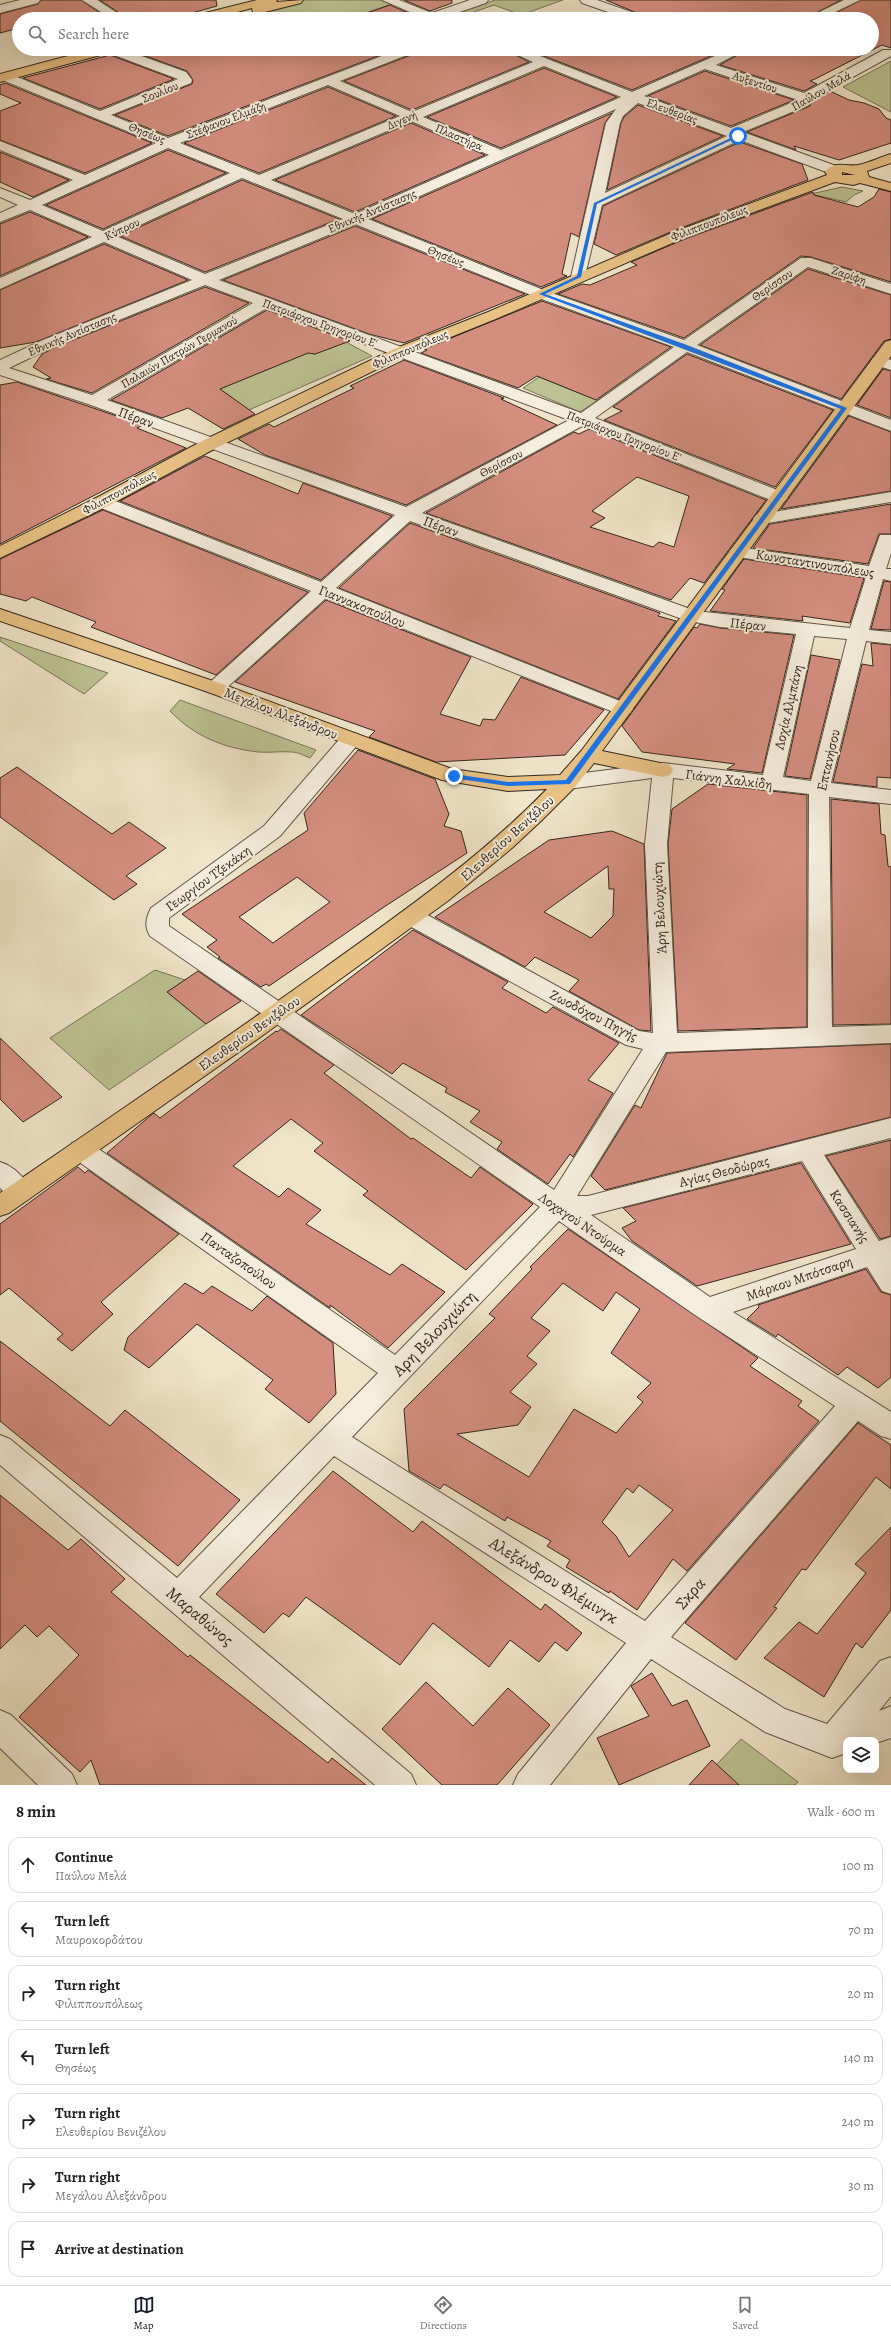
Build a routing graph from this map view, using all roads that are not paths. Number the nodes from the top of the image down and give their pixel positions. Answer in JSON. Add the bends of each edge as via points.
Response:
{"nodes":[{"id":1,"x":34,"y":0,"type":"edge"},
{"id":2,"x":88,"y":0,"type":"edge"},
{"id":3,"x":271,"y":0,"type":"edge"},
{"id":4,"x":297,"y":0,"type":"edge"},
{"id":5,"x":388,"y":0,"type":"edge"},
{"id":6,"x":482,"y":0,"type":"edge"},
{"id":7,"x":586,"y":0,"type":"edge"},
{"id":8,"x":854,"y":0,"type":"edge"},
{"id":9,"x":0,"y":9,"type":"edge"},
{"id":10,"x":109,"y":12,"type":"edge"},
{"id":11,"x":224,"y":12,"type":"edge"},
{"id":12,"x":250,"y":12,"type":"edge"},
{"id":13,"x":419,"y":12,"type":"edge"},
{"id":14,"x":451,"y":12,"type":"edge"},
{"id":15,"x":619,"y":12,"type":"edge"},
{"id":16,"x":829,"y":12,"type":"edge"},
{"id":17,"x":879,"y":47,"type":"edge"},
{"id":18,"x":890,"y":50,"type":"edge"},
{"id":19,"x":60,"y":56,"type":"edge"},
{"id":20,"x":80,"y":56,"type":"edge"},
{"id":21,"x":129,"y":56,"type":"edge"},
{"id":22,"x":392,"y":56,"type":"edge"},
{"id":23,"x":528,"y":56,"type":"edge"},
{"id":24,"x":721,"y":56,"type":"edge"},
{"id":25,"x":543,"y":62,"type":"junction"},
{"id":26,"x":705,"y":65,"type":"junction"},
{"id":27,"x":2,"y":75,"type":"edge"},
{"id":28,"x":329,"y":80,"type":"junction"},
{"id":29,"x":634,"y":97,"type":"junction"},
{"id":30,"x":806,"y":98,"type":"junction"},
{"id":31,"x":101,"y":115,"type":"junction"},
{"id":32,"x":410,"y":116,"type":"junction"},
{"id":33,"x":584,"y":118,"type":"junction"},
{"id":34,"x":613,"y":123,"type":"junction"},
{"id":35,"x":734,"y":134,"type":"junction"},
{"id":36,"x":170,"y":142,"type":"junction"},
{"id":37,"x":0,"y":145,"type":"edge"},
{"id":38,"x":501,"y":155,"type":"junction"},
{"id":39,"x":891,"y":158,"type":"edge"},
{"id":40,"x":244,"y":172,"type":"junction"},
{"id":41,"x":834,"y":174,"type":"junction"},
{"id":42,"x":858,"y":174,"type":"junction"},
{"id":43,"x":83,"y":179,"type":"junction"},
{"id":44,"x":261,"y":179,"type":"junction"},
{"id":45,"x":891,"y":187,"type":"edge"},
{"id":46,"x":0,"y":192,"type":"edge"},
{"id":47,"x":595,"y":203,"type":"junction"},
{"id":48,"x":29,"y":205,"type":"junction"},
{"id":49,"x":0,"y":218,"type":"edge"},
{"id":50,"x":355,"y":219,"type":"junction"},
{"id":51,"x":106,"y":236,"type":"junction"},
{"id":52,"x":806,"y":261,"type":"joint"},
{"id":53,"x":579,"y":277,"type":"junction"},
{"id":54,"x":204,"y":280,"type":"junction"},
{"id":55,"x":1,"y":283,"type":"edge"},
{"id":56,"x":891,"y":289,"type":"edge"},
{"id":57,"x":541,"y":294,"type":"junction"},
{"id":58,"x":264,"y":303,"type":"junction"},
{"id":59,"x":891,"y":345,"type":"edge"},
{"id":60,"x":686,"y":346,"type":"junction"},
{"id":61,"x":400,"y":352,"type":"junction"},
{"id":62,"x":885,"y":363,"type":"edge"},
{"id":63,"x":0,"y":366,"type":"edge"},
{"id":64,"x":0,"y":370,"type":"edge"},
{"id":65,"x":94,"y":401,"type":"junction"},
{"id":66,"x":844,"y":408,"type":"junction"},
{"id":67,"x":583,"y":419,"type":"junction"},
{"id":68,"x":891,"y":426,"type":"edge"},
{"id":69,"x":210,"y":444,"type":"junction"},
{"id":70,"x":779,"y":497,"type":"junction"},
{"id":71,"x":891,"y":497,"type":"edge"},
{"id":72,"x":102,"y":502,"type":"junction"},
{"id":73,"x":407,"y":514,"type":"junction"},
{"id":74,"x":762,"y":520,"type":"junction"},
{"id":75,"x":886,"y":539,"type":"dead end"},
{"id":76,"x":738,"y":552,"type":"junction"},
{"id":77,"x":0,"y":553,"type":"edge"},
{"id":78,"x":883,"y":574,"type":"edge"},
{"id":79,"x":322,"y":590,"type":"junction"},
{"id":80,"x":0,"y":615,"type":"edge"},
{"id":81,"x":692,"y":616,"type":"junction"},
{"id":82,"x":806,"y":631,"type":"junction"},
{"id":83,"x":858,"y":635,"type":"junction"},
{"id":84,"x":891,"y":638,"type":"edge"},
{"id":85,"x":215,"y":688,"type":"junction"},
{"id":86,"x":623,"y":710,"type":"junction"},
{"id":87,"x":351,"y":739,"type":"junction"},
{"id":88,"x":589,"y":755,"type":"junction"},
{"id":89,"x":663,"y":770,"type":"junction"},
{"id":90,"x":568,"y":782,"type":"junction"},
{"id":91,"x":771,"y":784,"type":"junction"},
{"id":92,"x":819,"y":790,"type":"junction"},
{"id":93,"x":891,"y":797,"type":"edge"},
{"id":94,"x":412,"y":917,"type":"junction"},
{"id":95,"x":278,"y":1013,"type":"junction"},
{"id":96,"x":891,"y":1034,"type":"edge"},
{"id":97,"x":820,"y":1036,"type":"junction"},
{"id":98,"x":658,"y":1043,"type":"junction"},
{"id":99,"x":891,"y":1128,"type":"edge"},
{"id":100,"x":81,"y":1150,"type":"junction"},
{"id":101,"x":808,"y":1150,"type":"junction"},
{"id":102,"x":0,"y":1172,"type":"edge"},
{"id":103,"x":20,"y":1192,"type":"junction"},
{"id":104,"x":0,"y":1206,"type":"edge"},
{"id":105,"x":557,"y":1206,"type":"junction"},
{"id":106,"x":882,"y":1250,"type":"edge"},
{"id":107,"x":891,"y":1282,"type":"edge"},
{"id":108,"x":707,"y":1309,"type":"junction"},
{"id":109,"x":397,"y":1370,"type":"junction"},
{"id":110,"x":855,"y":1404,"type":"junction"},
{"id":111,"x":891,"y":1427,"type":"edge"},
{"id":112,"x":331,"y":1439,"type":"junction"},
{"id":113,"x":0,"y":1448,"type":"edge"},
{"id":114,"x":178,"y":1598,"type":"junction"},
{"id":115,"x":648,"y":1640,"type":"junction"},
{"id":116,"x":891,"y":1672,"type":"edge"},
{"id":117,"x":891,"y":1722,"type":"edge"},
{"id":118,"x":0,"y":1726,"type":"edge"},
{"id":119,"x":832,"y":1742,"type":"junction"},
{"id":120,"x":61,"y":1785,"type":"edge"},
{"id":121,"x":400,"y":1785,"type":"edge"},
{"id":122,"x":529,"y":1785,"type":"edge"}],
"edges":[{"from":1,"to":9,"type":"street"},
{"from":2,"to":10,"type":"street"},
{"from":3,"to":11,"type":"main road"},
{"from":4,"to":12,"type":"main road"},
{"from":5,"to":13,"type":"street"},
{"from":6,"to":14,"type":"street"},
{"from":7,"to":15,"type":"street"},
{"from":8,"to":16,"type":"street"},
{"from":17,"to":18,"type":"street"},
{"from":18,"to":30,"type":"street","name":"Παύλου Μελά"},
{"from":19,"to":27,"type":"main road"},
{"from":20,"to":27,"type":"main road"},
{"from":21,"to":31,"type":"street","name":"Σουλίου","via":[[182,75],[186,80]]},
{"from":22,"to":28,"type":"street","name":"Στέφανου Ελμάζη"},
{"from":23,"to":25,"type":"street","name":"Ελευθερίας"},
{"from":24,"to":26,"type":"street","name":"Εθνικής Αντίστασης"},
{"from":25,"to":29,"type":"street","name":"Ελευθερίας"},
{"from":25,"to":32,"type":"street","name":"Διγενή"},
{"from":26,"to":29,"type":"street","name":"Εθνικής Αντίστασης"},
{"from":26,"to":30,"type":"street","name":"Αυξεντίου"},
{"from":27,"to":31,"type":"street","name":"Θησέως"},
{"from":28,"to":32,"type":"street","name":"Πλαστήρα"},
{"from":28,"to":36,"type":"street","name":"Στέφανου Ελμάζη"},
{"from":29,"to":33,"type":"street","name":"Εθνικής Αντίστασης"},
{"from":29,"to":34,"type":"street"},
{"from":29,"to":35,"type":"street","name":"Ελευθερίας"},
{"from":30,"to":35,"type":"street","name":"Παύλου Μελά","via":[[804,102],[783,112],[770,114]]},
{"from":31,"to":36,"type":"street","name":"Θησέως"},
{"from":32,"to":38,"type":"street","name":"Πλαστήρα"},
{"from":32,"to":44,"type":"street","name":"Διγενή"},
{"from":33,"to":34,"type":"street"},
{"from":33,"to":38,"type":"street","name":"Εθνικής Αντίστασης"},
{"from":34,"to":47,"type":"street"},
{"from":35,"to":41,"type":"street","name":"Ελευθερίας"},
{"from":35,"to":47,"type":"street","name":"Παύλου Μελά"},
{"from":36,"to":40,"type":"street","name":"Θησέως"},
{"from":36,"to":43,"type":"street","name":"Στέφανου Ελμάζη"},
{"from":37,"to":43,"type":"street"},
{"from":38,"to":50,"type":"street","name":"Εθνικής Αντίστασης"},
{"from":39,"to":42,"type":"main road"},
{"from":40,"to":44,"type":"street","name":"Θησέως"},
{"from":40,"to":51,"type":"street","name":"Κύπρου"},
{"from":41,"to":42,"type":"main road","via":[[845,180]]},
{"from":41,"to":53,"type":"main road","name":"Φιλιππουπόλεως"},
{"from":42,"to":45,"type":"main road"},
{"from":43,"to":48,"type":"street","name":"Στέφανου Ελμάζη"},
{"from":44,"to":50,"type":"street","name":"Θησέως"},
{"from":46,"to":48,"type":"street","name":"Πατριάρχου Γρηγορίου Ε'"},
{"from":47,"to":53,"type":"street"},
{"from":48,"to":49,"type":"street","name":"Στέφανου Ελμάζη"},
{"from":48,"to":51,"type":"street","name":"Πατριάρχου Γρηγορίου Ε'"},
{"from":50,"to":54,"type":"street","name":"Εθνικής Αντίστασης"},
{"from":50,"to":57,"type":"street","name":"Θησέως"},
{"from":51,"to":54,"type":"street","name":"Πατριάρχου Γρηγορίου Ε'"},
{"from":51,"to":55,"type":"street","name":"Κύπρου"},
{"from":52,"to":56,"type":"street","name":"Ζαρίφη"},
{"from":52,"to":60,"type":"street","name":"Θερίσσου"},
{"from":53,"to":57,"type":"main road","name":"Φιλιππουπόλεως"},
{"from":54,"to":58,"type":"street","name":"Πατριάρχου Γρηγορίου Ε'"},
{"from":54,"to":63,"type":"street","name":"Εθνικής Αντίστασης","via":[[49,343]]},
{"from":57,"to":60,"type":"street","name":"Θησέως"},
{"from":57,"to":61,"type":"main road","name":"Φιλιππουπόλεως"},
{"from":58,"to":61,"type":"street","name":"Πατριάρχου Γρηγορίου Ε'"},
{"from":58,"to":65,"type":"street","name":"Παλαιών Πατρών Γερμανού"},
{"from":59,"to":62,"type":"main road","name":"Ελευθερίου Βενιζέλου"},
{"from":60,"to":66,"type":"street","name":"Θησέως"},
{"from":60,"to":67,"type":"street","name":"Θερίσσου"},
{"from":61,"to":67,"type":"street","name":"Πατριάρχου Γρηγορίου Ε'"},
{"from":61,"to":69,"type":"main road","name":"Φιλιππουπόλεως"},
{"from":62,"to":66,"type":"main road","name":"Ελευθερίου Βενιζέλου"},
{"from":64,"to":65,"type":"street","name":"Πέραν"},
{"from":65,"to":69,"type":"street","name":"Πέραν"},
{"from":66,"to":68,"type":"street","name":"Θησέως"},
{"from":66,"to":70,"type":"main road","name":"Ελευθερίου Βενιζέλου"},
{"from":67,"to":70,"type":"street","name":"Πατριάρχου Γρηγορίου Ε'"},
{"from":67,"to":73,"type":"street","name":"Θερίσσου"},
{"from":69,"to":72,"type":"main road","name":"Φιλιππουπόλεως"},
{"from":69,"to":73,"type":"street","name":"Πέραν"},
{"from":70,"to":74,"type":"main road","name":"Ελευθερίου Βενιζέλου"},
{"from":71,"to":74,"type":"street"},
{"from":72,"to":77,"type":"main road","name":"Φιλιππουπόλεως"},
{"from":72,"to":79,"type":"street","name":"Γιαννακοπούλου"},
{"from":73,"to":79,"type":"street","name":"Θερίσσου"},
{"from":73,"to":81,"type":"street","name":"Πέραν"},
{"from":74,"to":76,"type":"main road","name":"Ελευθερίου Βενιζέλου"},
{"from":75,"to":78,"type":"street","name":"Επτανήσου"},
{"from":76,"to":78,"type":"street","name":"Κωνσταντινουπόλεως"},
{"from":76,"to":81,"type":"main road","name":"Ελευθερίου Βενιζέλου"},
{"from":78,"to":83,"type":"street","name":"Επτανήσου"},
{"from":79,"to":85,"type":"street","name":"Θερίσσου"},
{"from":79,"to":86,"type":"street","name":"Γιαννακοπούλου"},
{"from":80,"to":85,"type":"main road","name":"Μεγάλου Αλεξάνδρου"},
{"from":81,"to":82,"type":"street","name":"Πέραν"},
{"from":81,"to":86,"type":"main road","name":"Ελευθερίου Βενιζέλου"},
{"from":82,"to":83,"type":"street","name":"Πέραν"},
{"from":82,"to":91,"type":"street","name":"Λοχία Αλμπάνη"},
{"from":83,"to":84,"type":"street","name":"Πέραν"},
{"from":83,"to":92,"type":"street","name":"Επτανήσου"},
{"from":85,"to":87,"type":"main road","name":"Μεγάλου Αλεξάνδρου"},
{"from":86,"to":88,"type":"main road","name":"Ελευθερίου Βενιζέλου"},
{"from":87,"to":90,"type":"main road","name":"Μεγάλου Αλεξάνδρου","via":[[454,776],[508,784]]},
{"from":87,"to":95,"type":"street","name":"Γεωργίου Τζεκάκη","via":[[272,831],[164,910],[157,920],[158,930],[162,935]]},
{"from":88,"to":89,"type":"main road"},
{"from":88,"to":90,"type":"main road","name":"Ελευθερίου Βενιζέλου"},
{"from":89,"to":90,"type":"street","name":"Γιάννη Χαλκίδη"},
{"from":89,"to":91,"type":"street","name":"Γιάννη Χαλκίδη"},
{"from":89,"to":98,"type":"street","name":"Άρη Βελουχιώτη","via":[[656,844],[665,1034]]},
{"from":90,"to":94,"type":"main road","name":"Ελευθερίου Βενιζέλου","via":[[483,864]]},
{"from":91,"to":92,"type":"street","name":"Γιάννη Χαλκίδη"},
{"from":92,"to":93,"type":"street","name":"Γιάννη Χαλκίδη"},
{"from":92,"to":97,"type":"street","name":"Επτανήσου"},
{"from":94,"to":95,"type":"main road","name":"Ελευθερίου Βενιζέλου"},
{"from":94,"to":98,"type":"street","name":"Ζωοδόχου Πηγής","via":[[634,1039]]},
{"from":95,"to":100,"type":"main road","name":"Ελευθερίου Βενιζέλου"},
{"from":95,"to":105,"type":"street","name":"Λοχαγού Ντούρμα"},
{"from":96,"to":97,"type":"street","name":"Ζωοδόχου Πηγής"},
{"from":97,"to":98,"type":"street","name":"Ζωοδόχου Πηγής"},
{"from":98,"to":105,"type":"street","name":"Αρη Βελουχιώτη"},
{"from":99,"to":101,"type":"street","name":"Αγίας Θεοδώρας"},
{"from":100,"to":103,"type":"main road","name":"Ελευθερίου Βενιζέλου"},
{"from":100,"to":109,"type":"street","name":"Πανταζοπούλου"},
{"from":101,"to":105,"type":"street","name":"Αγίας Θεοδώρας","via":[[588,1206]]},
{"from":101,"to":106,"type":"street","name":"Κασσιανής"},
{"from":102,"to":103,"type":"street"},
{"from":103,"to":104,"type":"main road","name":"Ελευθερίου Βενιζέλου"},
{"from":105,"to":108,"type":"street","name":"Λοχαγού Ντούρμα"},
{"from":105,"to":109,"type":"street","name":"Αρη Βελουχιώτη"},
{"from":106,"to":107,"type":"street","name":"Κασσιανής"},
{"from":106,"to":108,"type":"street","name":"Μάρκου Μπότσαρη"},
{"from":108,"to":110,"type":"street","name":"Λοχαγού Ντούρμα"},
{"from":109,"to":112,"type":"street","name":"Αρη Βελουχιώτη"},
{"from":110,"to":111,"type":"street","name":"Λοχαγού Ντούρμα"},
{"from":110,"to":115,"type":"street","name":"Σκρα"},
{"from":112,"to":114,"type":"street","name":"Αρη Βελουχιώτη"},
{"from":112,"to":115,"type":"street","name":"Αλεξάνδρου Φλέμινγκ"},
{"from":113,"to":114,"type":"street","name":"Μαραθώνος"},
{"from":114,"to":121,"type":"street","name":"Μαραθώνος"},
{"from":115,"to":119,"type":"street","name":"Αλεξάνδρου Φλέμινγκ","via":[[776,1721]]},
{"from":115,"to":122,"type":"street","name":"Σκρα"},
{"from":116,"to":119,"type":"street"},
{"from":117,"to":119,"type":"street"},
{"from":118,"to":120,"type":"street"}]}
